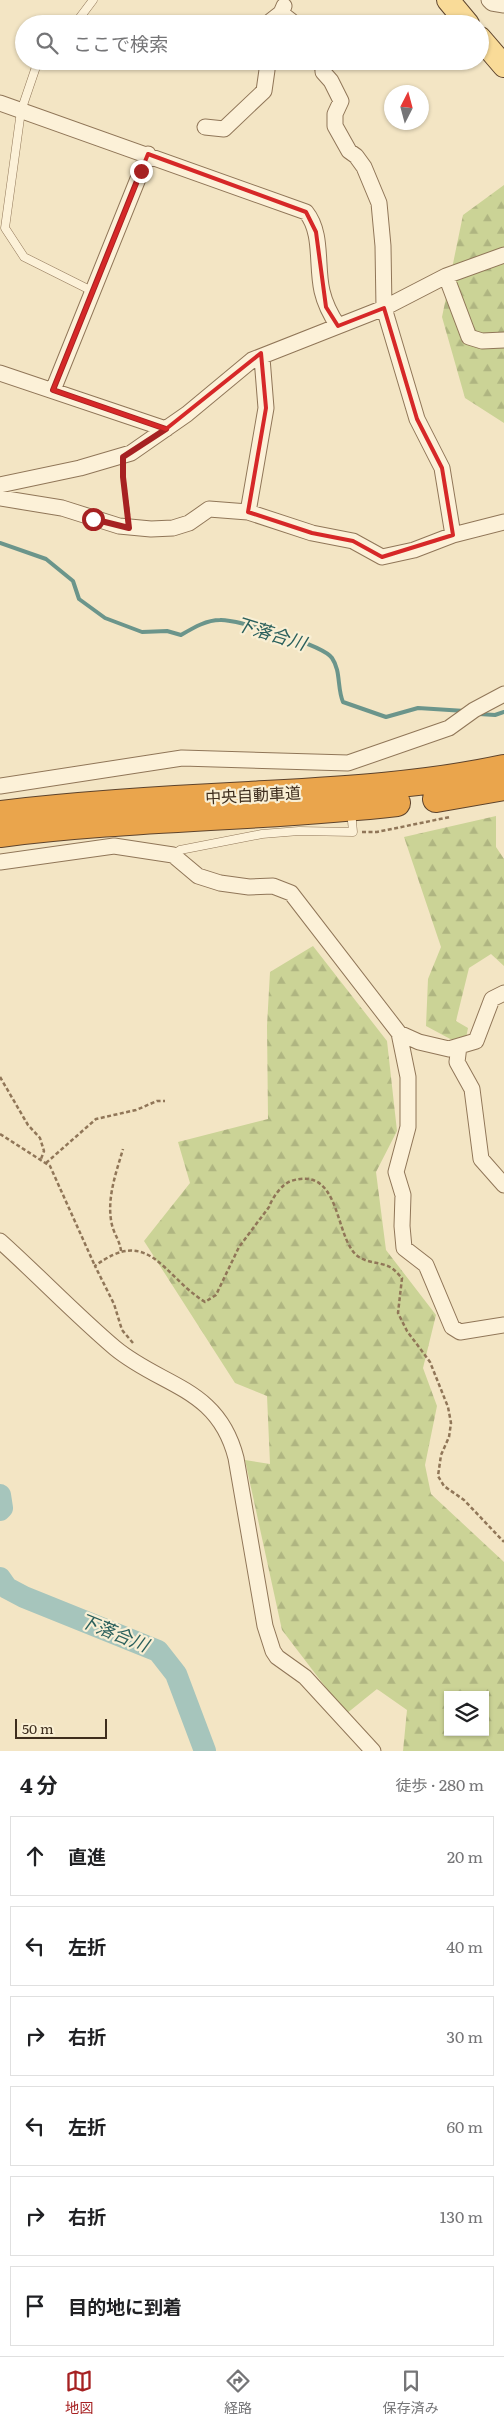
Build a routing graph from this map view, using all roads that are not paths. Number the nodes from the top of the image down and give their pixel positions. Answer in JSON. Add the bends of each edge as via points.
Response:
{"nodes":[{"id":1,"x":94,"y":0,"type":"edge"},
{"id":2,"x":448,"y":0,"type":"edge"},
{"id":3,"x":489,"y":0,"type":"edge"},
{"id":4,"x":504,"y":5,"type":"edge"},
{"id":5,"x":82,"y":15,"type":"edge"},
{"id":6,"x":460,"y":15,"type":"edge"},
{"id":7,"x":489,"y":48,"type":"edge"},
{"id":8,"x":504,"y":66,"type":"edge"},
{"id":9,"x":35,"y":70,"type":"edge"},
{"id":10,"x":267,"y":70,"type":"edge"},
{"id":11,"x":323,"y":70,"type":"edge"},
{"id":12,"x":0,"y":103,"type":"edge"},
{"id":13,"x":21,"y":111,"type":"junction"},
{"id":14,"x":206,"y":127,"type":"dead end"},
{"id":15,"x":148,"y":154,"type":"junction"},
{"id":16,"x":504,"y":255,"type":"edge"},
{"id":17,"x":446,"y":276,"type":"junction"},
{"id":18,"x":94,"y":292,"type":"junction"},
{"id":19,"x":384,"y":308,"type":"junction"},
{"id":20,"x":338,"y":326,"type":"junction"},
{"id":21,"x":504,"y":340,"type":"edge"},
{"id":22,"x":262,"y":358,"type":"junction"},
{"id":23,"x":0,"y":372,"type":"edge"},
{"id":24,"x":53,"y":390,"type":"junction"},
{"id":25,"x":166,"y":429,"type":"junction"},
{"id":26,"x":0,"y":485,"type":"edge"},
{"id":27,"x":0,"y":498,"type":"edge"},
{"id":28,"x":248,"y":512,"type":"junction"},
{"id":29,"x":504,"y":522,"type":"edge"},
{"id":30,"x":453,"y":535,"type":"junction"},
{"id":31,"x":504,"y":694,"type":"edge"},
{"id":32,"x":504,"y":768,"type":"edge"},
{"id":33,"x":0,"y":786,"type":"edge"},
{"id":34,"x":504,"y":787,"type":"edge"},
{"id":35,"x":0,"y":814,"type":"edge"},
{"id":36,"x":352,"y":821,"type":"dead end"},
{"id":37,"x":0,"y":834,"type":"edge"},
{"id":38,"x":173,"y":855,"type":"junction"},
{"id":39,"x":0,"y":862,"type":"edge"},
{"id":40,"x":504,"y":993,"type":"edge"},
{"id":41,"x":398,"y":1033,"type":"junction"},
{"id":42,"x":459,"y":1046,"type":"junction"},
{"id":43,"x":504,"y":1185,"type":"edge"},
{"id":44,"x":0,"y":1241,"type":"edge"},
{"id":45,"x":504,"y":1325,"type":"edge"},
{"id":46,"x":373,"y":1751,"type":"edge"}],
"edges":[{"from":1,"to":5,"type":"lane"},
{"from":2,"to":6,"type":"main road"},
{"from":3,"to":4,"type":"street"},
{"from":7,"to":8,"type":"main road"},
{"from":9,"to":13,"type":"lane"},
{"from":10,"to":14,"type":"street","via":[[264,91],[224,129]]},
{"from":11,"to":19,"type":"street","via":[[342,101],[335,114],[339,136],[364,167],[379,203]]},
{"from":12,"to":13,"type":"street"},
{"from":13,"to":15,"type":"street"},
{"from":13,"to":18,"type":"lane","via":[[5,228],[24,257]]},
{"from":15,"to":18,"type":"street"},
{"from":15,"to":20,"type":"street","via":[[306,212],[313,220],[316,232],[321,289],[326,307]]},
{"from":16,"to":17,"type":"street"},
{"from":17,"to":19,"type":"street"},
{"from":17,"to":21,"type":"street","via":[[469,337],[482,341]]},
{"from":18,"to":24,"type":"street"},
{"from":19,"to":20,"type":"street"},
{"from":19,"to":30,"type":"street","via":[[417,418],[442,468]]},
{"from":20,"to":22,"type":"street"},
{"from":22,"to":25,"type":"street","via":[[252,360]]},
{"from":22,"to":28,"type":"street","via":[[266,408]]},
{"from":23,"to":24,"type":"street"},
{"from":24,"to":25,"type":"street"},
{"from":25,"to":26,"type":"street","via":[[123,457]]},
{"from":27,"to":28,"type":"street","via":[[62,508],[129,528],[172,528],[189,523],[209,509]]},
{"from":28,"to":30,"type":"street","via":[[312,533],[353,541],[382,557],[414,550]]},
{"from":29,"to":30,"type":"street"},
{"from":31,"to":33,"type":"street","via":[[449,728],[348,767],[182,758]]},
{"from":32,"to":35,"type":"highway","name":"中央自動車道","via":[[433,781],[359,789],[136,801]]},
{"from":34,"to":37,"type":"highway","name":"中央自動車道","via":[[359,808],[137,820]]},
{"from":36,"to":38,"type":"lane","via":[[353,832],[262,834],[180,850]]},
{"from":38,"to":39,"type":"street","via":[[114,846]]},
{"from":38,"to":41,"type":"street","via":[[198,876],[249,887],[273,886],[291,893]]},
{"from":40,"to":42,"type":"street","via":[[492,999],[476,1041]]},
{"from":41,"to":42,"type":"street","via":[[449,1049]]},
{"from":41,"to":45,"type":"street","via":[[408,1077],[408,1127],[396,1172],[403,1195],[404,1248],[426,1265],[452,1327],[460,1332]]},
{"from":42,"to":43,"type":"street","via":[[457,1062],[472,1089],[482,1159]]},
{"from":44,"to":46,"type":"street","via":[[116,1348],[199,1398],[211,1411],[228,1436],[239,1474],[265,1626],[273,1651],[305,1677]]}]}
